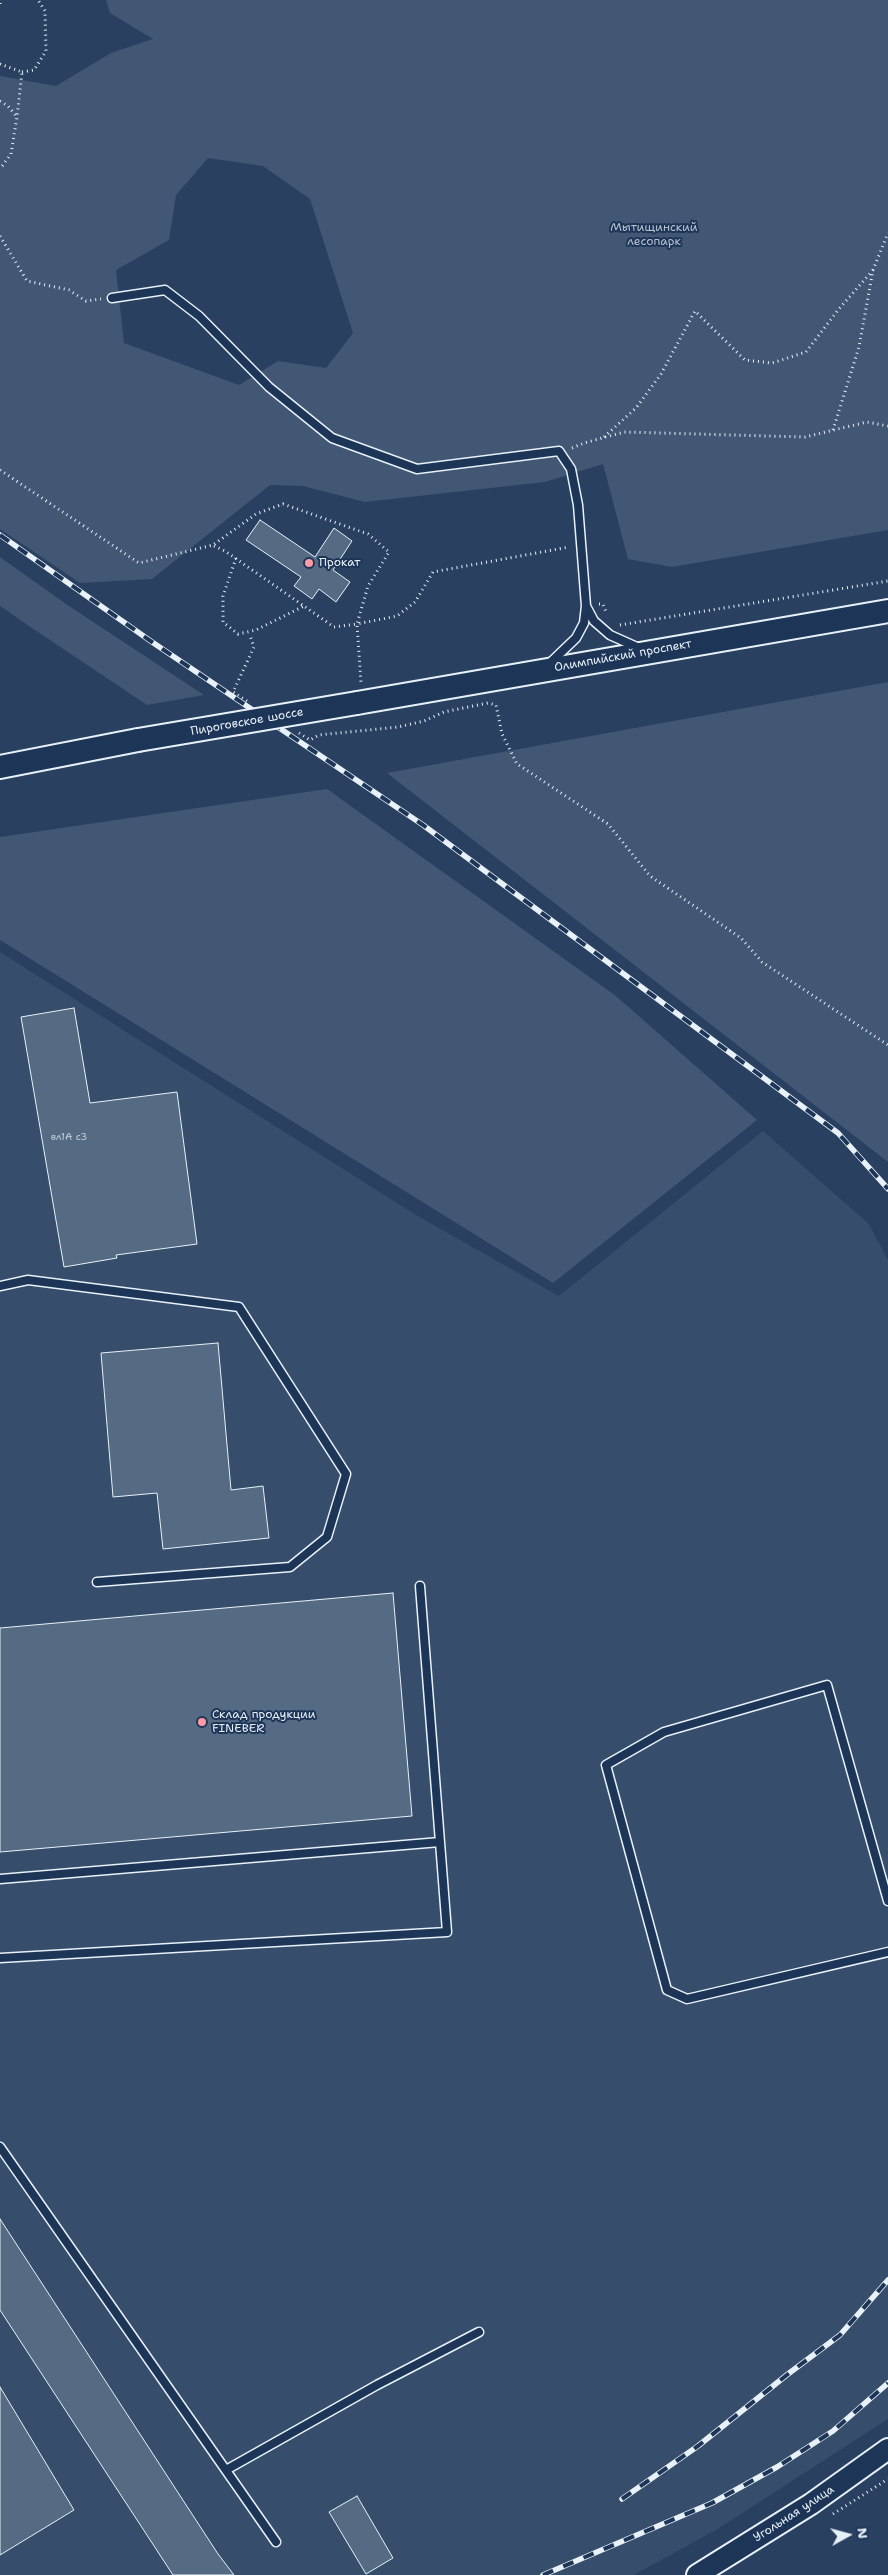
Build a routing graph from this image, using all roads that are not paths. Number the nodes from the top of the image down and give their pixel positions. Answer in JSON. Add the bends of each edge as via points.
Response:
{"nodes":[{"id":1,"x":112,"y":298,"type":"road end"},
{"id":2,"x":586,"y":606,"type":"junction"},
{"id":3,"x":888,"y":611,"type":"edge"},
{"id":4,"x":651,"y":652,"type":"junction"},
{"id":5,"x":540,"y":670,"type":"junction"},
{"id":6,"x":354,"y":694,"type":"joint"},
{"id":7,"x":0,"y":767,"type":"edge"},
{"id":8,"x":0,"y":1286,"type":"edge"},
{"id":9,"x":98,"y":1582,"type":"dead end"},
{"id":10,"x":420,"y":1586,"type":"dead end"},
{"id":11,"x":440,"y":1842,"type":"junction"},
{"id":12,"x":0,"y":1879,"type":"edge"},
{"id":13,"x":888,"y":1901,"type":"edge"},
{"id":14,"x":888,"y":1952,"type":"edge"},
{"id":15,"x":0,"y":1958,"type":"edge"},
{"id":16,"x":0,"y":2147,"type":"edge"},
{"id":17,"x":479,"y":2332,"type":"dead end"},
{"id":18,"x":888,"y":2449,"type":"edge"},
{"id":19,"x":226,"y":2470,"type":"junction"},
{"id":20,"x":276,"y":2542,"type":"dead end"},
{"id":21,"x":697,"y":2575,"type":"edge"}],
"edges":[{"from":1,"to":2,"type":"lane","via":[[165,290],[199,316],[269,387],[332,438],[417,468],[559,451],[571,470],[578,505]]},
{"from":2,"to":4,"type":"lane","via":[[594,621],[610,635]]},
{"from":2,"to":5,"type":"lane","via":[[584,623],[576,638]]},
{"from":3,"to":4,"type":"main road","name":"Олимпийский проспект"},
{"from":4,"to":5,"type":"main road","name":"Олимпийский проспект"},
{"from":5,"to":6,"type":"main road","name":"Олимпийский проспект"},
{"from":6,"to":7,"type":"main road","name":"Пироговское шоссе","bridge":true},
{"from":8,"to":9,"type":"lane","via":[[28,1280],[239,1306],[346,1474],[327,1537],[290,1567]]},
{"from":10,"to":11,"type":"lane"},
{"from":11,"to":12,"type":"lane"},
{"from":11,"to":15,"type":"lane","via":[[447,1932]]},
{"from":13,"to":14,"type":"lane","via":[[827,1685],[664,1732],[606,1765],[667,1990],[687,1999]]},
{"from":16,"to":19,"type":"lane"},
{"from":17,"to":19,"type":"lane"},
{"from":18,"to":21,"type":"street","name":"Угольная улица","via":[[803,2509]]},
{"from":19,"to":20,"type":"lane"}]}
